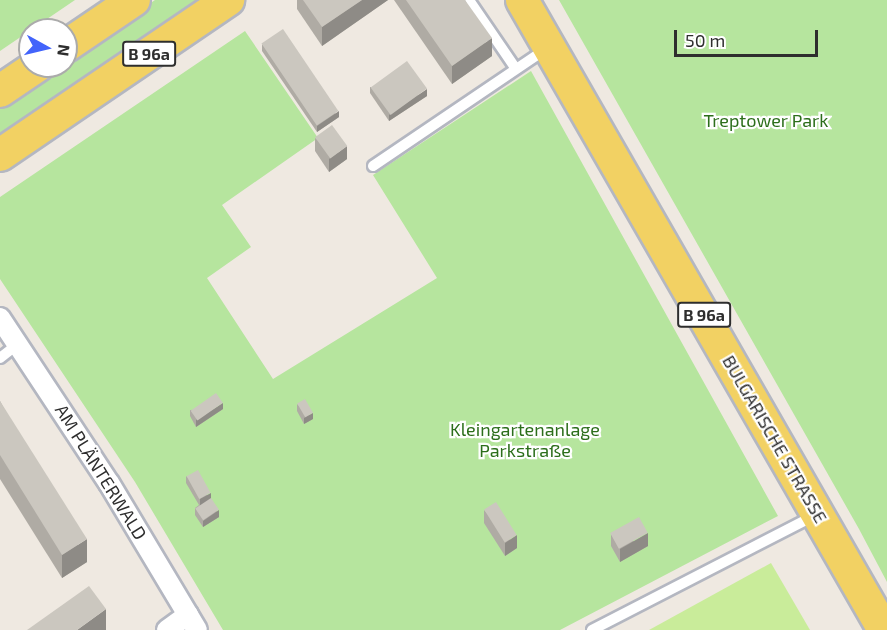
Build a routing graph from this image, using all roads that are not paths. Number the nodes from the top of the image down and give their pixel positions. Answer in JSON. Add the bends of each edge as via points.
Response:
{"nodes":[{"id":1,"x":134,"y":0,"type":"edge"},
{"id":2,"x":228,"y":0,"type":"edge"},
{"id":3,"x":469,"y":0,"type":"edge"},
{"id":4,"x":522,"y":0,"type":"edge"},
{"id":5,"x":78,"y":38,"type":"edge"},
{"id":6,"x":550,"y":46,"type":"junction"},
{"id":7,"x":516,"y":69,"type":"junction"},
{"id":8,"x":19,"y":78,"type":"edge"},
{"id":9,"x":0,"y":91,"type":"edge"},
{"id":10,"x":0,"y":154,"type":"edge"},
{"id":11,"x":373,"y":166,"type":"dead end"},
{"id":12,"x":0,"y":318,"type":"edge"},
{"id":13,"x":18,"y":344,"type":"junction"},
{"id":14,"x":0,"y":358,"type":"edge"},
{"id":15,"x":818,"y":514,"type":"junction"},
{"id":16,"x":192,"y":623,"type":"edge"},
{"id":17,"x":167,"y":630,"type":"edge"},
{"id":18,"x":592,"y":630,"type":"edge"},
{"id":19,"x":884,"y":630,"type":"edge"}],
"edges":[{"from":1,"to":5,"type":"main road"},
{"from":2,"to":10,"type":"main road","number":"B 96a"},
{"from":3,"to":7,"type":"lane"},
{"from":4,"to":6,"type":"main road","name":"BULGARISCHE STRASSE","number":"B 96a"},
{"from":6,"to":7,"type":"lane"},
{"from":6,"to":15,"type":"main road","name":"BULGARISCHE STRASSE","number":"B 96a"},
{"from":7,"to":11,"type":"lane"},
{"from":8,"to":9,"type":"main road"},
{"from":12,"to":13,"type":"street","name":"AM PLÄNTERWALD"},
{"from":13,"to":14,"type":"lane"},
{"from":13,"to":16,"type":"street","name":"AM PLÄNTERWALD","via":[[109,483]]},
{"from":15,"to":18,"type":"lane"},
{"from":15,"to":19,"type":"main road","name":"BULGARISCHE STRASSE","number":"B 96a"},
{"from":16,"to":17,"type":"street"}]}
